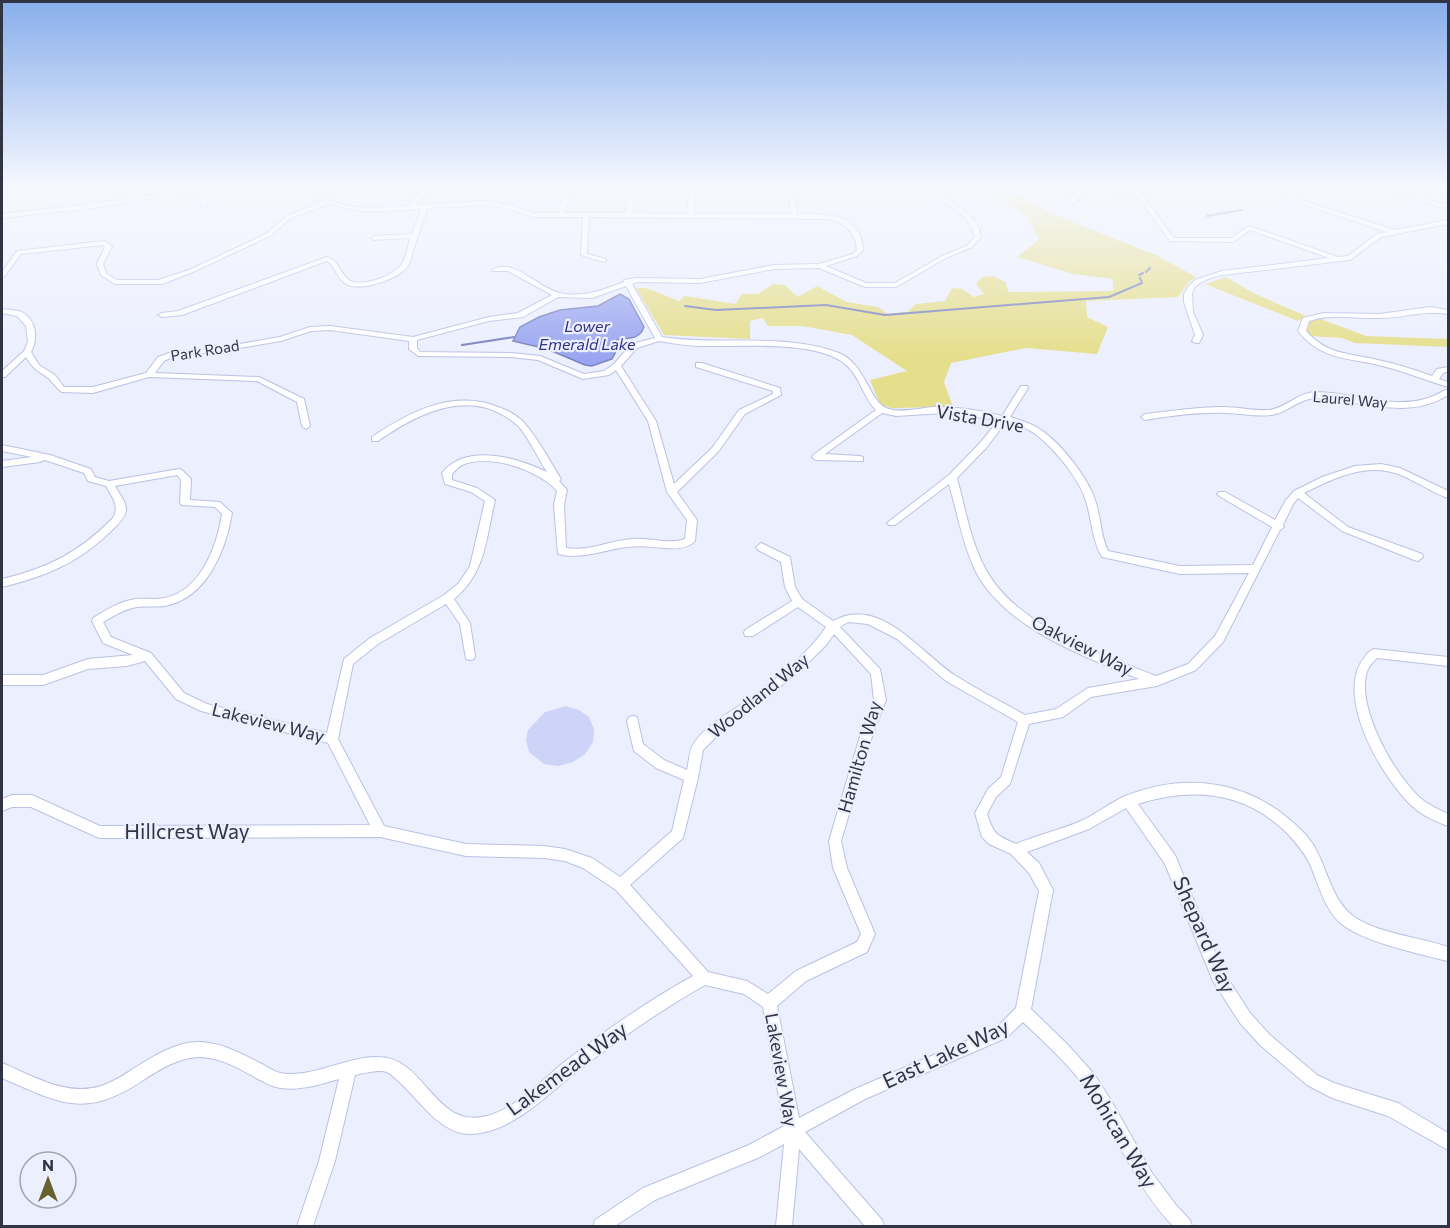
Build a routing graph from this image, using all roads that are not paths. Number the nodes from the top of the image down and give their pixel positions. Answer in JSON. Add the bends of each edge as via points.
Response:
{"nodes":[{"id":1,"x":92,"y":244,"type":"edge"},
{"id":2,"x":106,"y":244,"type":"edge"},
{"id":3,"x":248,"y":244,"type":"edge"},
{"id":4,"x":411,"y":244,"type":"edge"},
{"id":5,"x":585,"y":244,"type":"edge"},
{"id":6,"x":859,"y":244,"type":"edge"},
{"id":7,"x":972,"y":244,"type":"edge"},
{"id":8,"x":1296,"y":244,"type":"edge"},
{"id":9,"x":1367,"y":244,"type":"edge"},
{"id":10,"x":1338,"y":259,"type":"junction"},
{"id":11,"x":604,"y":261,"type":"dead end"},
{"id":12,"x":820,"y":266,"type":"junction"},
{"id":13,"x":495,"y":270,"type":"dead end"},
{"id":14,"x":2,"y":276,"type":"edge"},
{"id":15,"x":627,"y":282,"type":"junction"},
{"id":16,"x":557,"y":295,"type":"junction"},
{"id":17,"x":2,"y":311,"type":"edge"},
{"id":18,"x":1449,"y":312,"type":"edge"},
{"id":19,"x":162,"y":315,"type":"dead end"},
{"id":20,"x":413,"y":339,"type":"junction"},
{"id":21,"x":659,"y":339,"type":"junction"},
{"id":22,"x":1196,"y":341,"type":"dead end"},
{"id":23,"x":27,"y":352,"type":"junction"},
{"id":24,"x":699,"y":365,"type":"dead end"},
{"id":25,"x":617,"y":366,"type":"junction"},
{"id":26,"x":1449,"y":369,"type":"edge"},
{"id":27,"x":2,"y":375,"type":"edge"},
{"id":28,"x":149,"y":375,"type":"junction"},
{"id":29,"x":1434,"y":380,"type":"junction"},
{"id":30,"x":1449,"y":385,"type":"edge"},
{"id":31,"x":1024,"y":388,"type":"dead end"},
{"id":32,"x":1449,"y":392,"type":"edge"},
{"id":33,"x":881,"y":410,"type":"junction"},
{"id":34,"x":1145,"y":417,"type":"dead end"},
{"id":35,"x":1006,"y":420,"type":"junction"},
{"id":36,"x":306,"y":426,"type":"dead end"},
{"id":37,"x":375,"y":439,"type":"dead end"},
{"id":38,"x":2,"y":448,"type":"edge"},
{"id":39,"x":50,"y":458,"type":"junction"},
{"id":40,"x":860,"y":459,"type":"dead end"},
{"id":41,"x":2,"y":464,"type":"edge"},
{"id":42,"x":952,"y":477,"type":"junction"},
{"id":43,"x":556,"y":479,"type":"junction"},
{"id":44,"x":109,"y":484,"type":"junction"},
{"id":45,"x":672,"y":492,"type":"junction"},
{"id":46,"x":1297,"y":493,"type":"junction"},
{"id":47,"x":1222,"y":494,"type":"dead end"},
{"id":48,"x":1449,"y":495,"type":"edge"},
{"id":49,"x":892,"y":523,"type":"dead end"},
{"id":50,"x":1279,"y":527,"type":"junction"},
{"id":51,"x":761,"y":547,"type":"dead end"},
{"id":52,"x":1418,"y":557,"type":"dead end"},
{"id":53,"x":1256,"y":569,"type":"junction"},
{"id":54,"x":2,"y":582,"type":"edge"},
{"id":55,"x":448,"y":598,"type":"junction"},
{"id":56,"x":798,"y":602,"type":"junction"},
{"id":57,"x":833,"y":626,"type":"junction"},
{"id":58,"x":749,"y":633,"type":"dead end"},
{"id":59,"x":147,"y":656,"type":"junction"},
{"id":60,"x":470,"y":656,"type":"dead end"},
{"id":61,"x":1449,"y":661,"type":"edge"},
{"id":62,"x":2,"y":680,"type":"edge"},
{"id":63,"x":1157,"y":681,"type":"junction"},
{"id":64,"x":633,"y":720,"type":"dead end"},
{"id":65,"x":1024,"y":720,"type":"junction"},
{"id":66,"x":332,"y":739,"type":"junction"},
{"id":67,"x":692,"y":778,"type":"junction"},
{"id":68,"x":1128,"y":801,"type":"junction"},
{"id":69,"x":2,"y":805,"type":"edge"},
{"id":70,"x":1449,"y":820,"type":"edge"},
{"id":71,"x":380,"y":831,"type":"junction"},
{"id":72,"x":1017,"y":850,"type":"junction"},
{"id":73,"x":621,"y":885,"type":"junction"},
{"id":74,"x":1449,"y":954,"type":"edge"},
{"id":75,"x":704,"y":978,"type":"junction"},
{"id":76,"x":769,"y":1003,"type":"junction"},
{"id":77,"x":1023,"y":1012,"type":"junction"},
{"id":78,"x":349,"y":1070,"type":"junction"},
{"id":79,"x":2,"y":1071,"type":"edge"},
{"id":80,"x":793,"y":1130,"type":"junction"},
{"id":81,"x":1449,"y":1142,"type":"edge"},
{"id":82,"x":305,"y":1227,"type":"edge"},
{"id":83,"x":601,"y":1227,"type":"edge"},
{"id":84,"x":784,"y":1227,"type":"edge"},
{"id":85,"x":876,"y":1227,"type":"edge"},
{"id":86,"x":1184,"y":1227,"type":"edge"}],
"edges":[{"from":1,"to":14,"type":"street","via":[[19,252]]},
{"from":2,"to":3,"type":"street","via":[[109,246],[100,264],[103,274],[115,282],[159,282]]},
{"from":4,"to":19,"type":"street","via":[[404,266],[378,282],[348,283],[333,261],[327,259],[179,313]]},
{"from":5,"to":11,"type":"street","via":[[584,255]]},
{"from":6,"to":12,"type":"street","via":[[855,255]]},
{"from":7,"to":12,"type":"street","via":[[906,281],[887,286],[865,285]]},
{"from":8,"to":10,"type":"street"},
{"from":9,"to":10,"type":"street","via":[[1356,256]]},
{"from":10,"to":22,"type":"street","via":[[1204,278],[1186,294],[1185,303],[1199,335]]},
{"from":12,"to":15,"type":"street","via":[[774,267],[700,281]]},
{"from":13,"to":16,"type":"street","via":[[509,269]]},
{"from":15,"to":16,"type":"street","via":[[592,296]]},
{"from":15,"to":21,"type":"street"},
{"from":16,"to":20,"type":"street","via":[[520,315]]},
{"from":17,"to":23,"type":"street","via":[[19,314],[30,325],[32,342]]},
{"from":18,"to":29,"type":"street","via":[[1422,308],[1382,316],[1326,315],[1313,317],[1303,325],[1308,339],[1324,352],[1387,364]]},
{"from":20,"to":25,"type":"street","via":[[413,349],[418,354],[540,358],[583,377],[606,373]]},
{"from":20,"to":28,"type":"street","name":"Park Road","via":[[310,329],[281,339],[172,354],[162,359]]},
{"from":21,"to":25,"type":"street","via":[[634,346]]},
{"from":21,"to":33,"type":"street","via":[[802,347],[827,352],[852,363]]},
{"from":23,"to":27,"type":"street"},
{"from":23,"to":28,"type":"street","via":[[36,367],[62,389],[93,390]]},
{"from":24,"to":45,"type":"street","via":[[766,385],[777,390],[777,394],[742,412],[715,450]]},
{"from":25,"to":45,"type":"street","via":[[652,421]]},
{"from":26,"to":29,"type":"street","via":[[1440,371]]},
{"from":28,"to":36,"type":"street","name":"Park Road","via":[[259,379],[301,401]]},
{"from":29,"to":30,"type":"street"},
{"from":31,"to":35,"type":"street"},
{"from":32,"to":34,"type":"street","name":"Laurel Way","via":[[1437,402],[1425,404],[1314,395],[1300,397],[1275,411],[1221,410]]},
{"from":33,"to":35,"type":"street","name":"Vista Drive","via":[[934,410]]},
{"from":33,"to":40,"type":"street","via":[[816,457]]},
{"from":35,"to":42,"type":"street"},
{"from":35,"to":53,"type":"street","name":"Vista Drive","via":[[1044,436],[1087,491],[1097,541],[1105,554],[1180,570]]},
{"from":37,"to":43,"type":"street","via":[[431,406],[478,403],[522,425]]},
{"from":38,"to":39,"type":"street"},
{"from":39,"to":41,"type":"street"},
{"from":39,"to":44,"type":"street","via":[[88,471],[91,479]]},
{"from":42,"to":49,"type":"street"},
{"from":42,"to":63,"type":"street","name":"Oakview Way","via":[[980,569],[1001,598],[1030,621],[1070,643]]},
{"from":43,"to":45,"type":"street","via":[[562,490],[561,551],[573,555],[638,542],[680,547],[690,541],[692,520]]},
{"from":43,"to":55,"type":"street","via":[[531,465],[479,460],[458,464],[447,473],[448,482],[490,500],[475,567],[463,586]]},
{"from":44,"to":54,"type":"street","via":[[121,504],[121,513],[94,542],[66,563],[30,577]]},
{"from":44,"to":59,"type":"street","name":"Lakeview Way","via":[[179,472],[186,478],[185,503],[217,504],[226,513],[225,528],[206,572],[191,590],[168,601],[131,604],[97,621],[107,640]]},
{"from":46,"to":48,"type":"street","via":[[1325,479],[1365,467],[1400,471]]},
{"from":46,"to":50,"type":"street"},
{"from":46,"to":52,"type":"street","via":[[1345,530]]},
{"from":47,"to":50,"type":"street"},
{"from":50,"to":53,"type":"street"},
{"from":51,"to":56,"type":"street","via":[[786,560],[790,586]]},
{"from":53,"to":63,"type":"street","via":[[1218,639],[1192,667]]},
{"from":55,"to":60,"type":"street","via":[[465,623]]},
{"from":55,"to":66,"type":"street","via":[[374,641],[348,662]]},
{"from":56,"to":57,"type":"street","name":"Hamilton Way"},
{"from":56,"to":58,"type":"street"},
{"from":57,"to":65,"type":"street","via":[[847,618],[870,620],[901,636],[950,678]]},
{"from":57,"to":67,"type":"street","name":"Woodland Way","via":[[804,660],[698,747]]},
{"from":57,"to":76,"type":"street","name":"Hamilton Way","via":[[876,672],[880,700],[835,842],[840,868],[868,934],[862,947],[801,976]]},
{"from":59,"to":62,"type":"street","via":[[88,664],[43,680]]},
{"from":59,"to":66,"type":"street","name":"Lakeview Way","via":[[180,696],[205,708]]},
{"from":61,"to":70,"type":"street","via":[[1374,653],[1365,660],[1360,673],[1365,717],[1395,780],[1417,803]]},
{"from":63,"to":65,"type":"street","via":[[1088,693],[1059,713]]},
{"from":64,"to":67,"type":"street","via":[[638,747],[660,764]]},
{"from":65,"to":72,"type":"street","name":"East Lake Way","via":[[1006,780],[992,793],[981,813],[987,833]]},
{"from":66,"to":71,"type":"street","name":"Lakeview Way"},
{"from":67,"to":73,"type":"street","name":"Woodland Way","via":[[678,834]]},
{"from":68,"to":72,"type":"street","via":[[1084,825]]},
{"from":68,"to":74,"type":"street","via":[[1203,787],[1255,802],[1304,842],[1332,901],[1347,920]]},
{"from":68,"to":81,"type":"street","name":"Shepard Way","via":[[1170,860],[1218,976],[1245,1018],[1265,1040],[1312,1080],[1392,1109]]},
{"from":69,"to":71,"type":"street","name":"Hillcrest Way","via":[[33,801],[99,832]]},
{"from":71,"to":73,"type":"street","via":[[466,850],[565,855],[587,863]]},
{"from":72,"to":77,"type":"street","name":"East Lake Way","via":[[1034,868],[1046,890]]},
{"from":73,"to":75,"type":"street"},
{"from":75,"to":76,"type":"street","name":"Lakeview Way","via":[[747,988]]},
{"from":75,"to":78,"type":"street","name":"Lakemead Way","via":[[675,993],[511,1112],[488,1124],[454,1124],[411,1080],[390,1065]]},
{"from":76,"to":80,"type":"street","name":"Lakeview Way"},
{"from":77,"to":80,"type":"street","name":"East Lake Way","via":[[1001,1033],[861,1094]]},
{"from":77,"to":86,"type":"street","name":"Mohican Way","via":[[1077,1064],[1096,1090],[1148,1184]]},
{"from":78,"to":79,"type":"street","name":"Lakemead Way","via":[[279,1081],[236,1059],[211,1050],[194,1050],[153,1065],[97,1097],[80,1099]]},
{"from":78,"to":82,"type":"street","via":[[327,1161]]},
{"from":80,"to":83,"type":"street","name":"East Lake Way","via":[[754,1151],[649,1194]]},
{"from":80,"to":84,"type":"street","name":"Lakeview Way"},
{"from":80,"to":85,"type":"street"}]}
